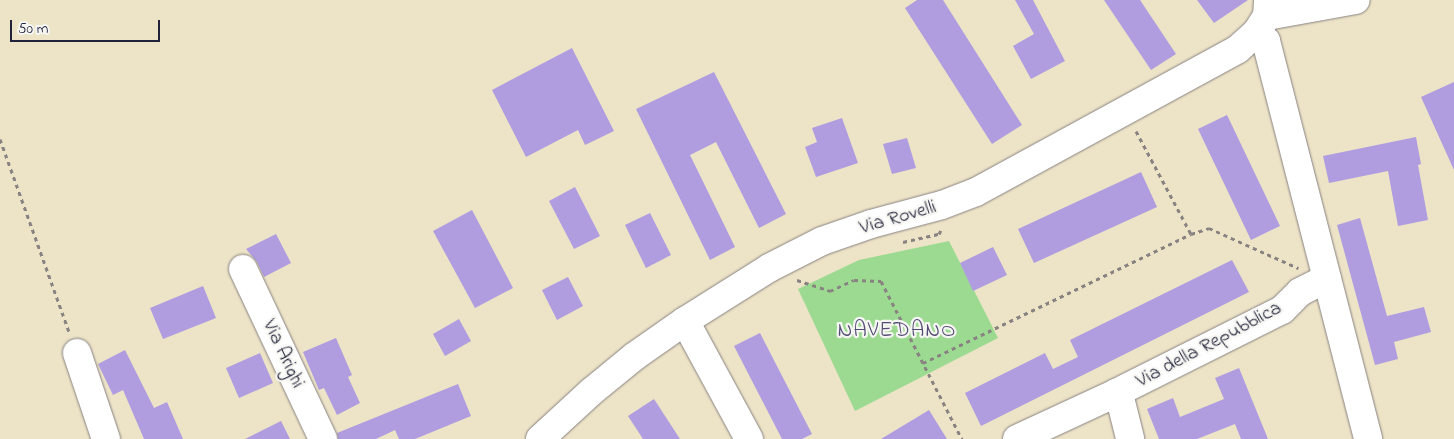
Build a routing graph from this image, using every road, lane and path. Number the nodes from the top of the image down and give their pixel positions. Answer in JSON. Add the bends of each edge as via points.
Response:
{"nodes":[{"id":1,"x":1356,"y":0,"type":"edge"},
{"id":2,"x":1264,"y":16,"type":"edge"},
{"id":3,"x":1135,"y":128,"type":"dead end"},
{"id":4,"x":0,"y":139,"type":"edge"},
{"id":5,"x":943,"y":226,"type":"dead end"},
{"id":6,"x":1192,"y":234,"type":"junction"},
{"id":7,"x":902,"y":242,"type":"dead end"},
{"id":8,"x":1300,"y":261,"type":"dead end"},
{"id":9,"x":243,"y":269,"type":"dead end"},
{"id":10,"x":794,"y":275,"type":"dead end"},
{"id":11,"x":806,"y":277,"type":"dead end"},
{"id":12,"x":1327,"y":278,"type":"junction"},
{"id":13,"x":797,"y":282,"type":"junction"},
{"id":14,"x":686,"y":321,"type":"junction"},
{"id":15,"x":77,"y":353,"type":"joint"},
{"id":16,"x":922,"y":363,"type":"junction"},
{"id":17,"x":1116,"y":393,"type":"junction"},
{"id":18,"x":106,"y":439,"type":"edge"},
{"id":19,"x":323,"y":439,"type":"edge"},
{"id":20,"x":540,"y":439,"type":"edge"},
{"id":21,"x":748,"y":439,"type":"edge"},
{"id":22,"x":962,"y":439,"type":"edge"},
{"id":23,"x":1017,"y":439,"type":"edge"},
{"id":24,"x":1130,"y":439,"type":"edge"},
{"id":25,"x":1368,"y":439,"type":"edge"}],
"edges":[{"from":1,"to":2,"type":"street"},
{"from":2,"to":12,"type":"street","via":[[1266,41]]},
{"from":2,"to":14,"type":"street","name":"Via Rovelli","via":[[1238,49],[976,192],[822,241],[769,268]]},
{"from":3,"to":6,"type":"path"},
{"from":4,"to":15,"type":"path"},
{"from":5,"to":7,"type":"path","via":[[939,234]]},
{"from":6,"to":8,"type":"path","via":[[1209,228],[1298,268]]},
{"from":6,"to":16,"type":"path"},
{"from":9,"to":19,"type":"street","name":"Via Arighi"},
{"from":10,"to":13,"type":"path"},
{"from":11,"to":13,"type":"path"},
{"from":12,"to":17,"type":"street","name":"Via della Repubblica","via":[[1300,292],[1282,310]]},
{"from":12,"to":25,"type":"street"},
{"from":13,"to":16,"type":"path","via":[[830,291],[854,280],[881,281]]},
{"from":14,"to":20,"type":"street","name":"Via Rovelli","via":[[628,362]]},
{"from":14,"to":21,"type":"street"},
{"from":15,"to":18,"type":"street"},
{"from":16,"to":22,"type":"path"},
{"from":17,"to":23,"type":"street","name":"Via della Repubblica"},
{"from":17,"to":24,"type":"street"}]}
